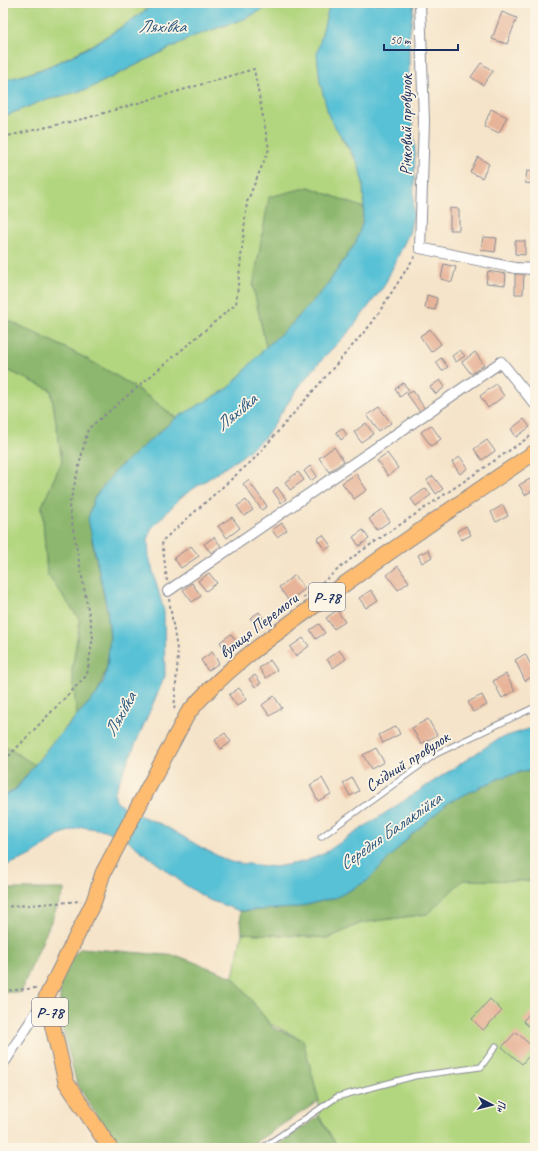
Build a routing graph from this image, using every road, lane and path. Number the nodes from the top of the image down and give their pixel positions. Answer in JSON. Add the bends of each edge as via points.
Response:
{"nodes":[{"id":1,"x":420,"y":3,"type":"edge"},
{"id":2,"x":3,"y":137,"type":"edge"},
{"id":3,"x":420,"y":248,"type":"junction"},
{"id":4,"x":535,"y":269,"type":"edge"},
{"id":5,"x":535,"y":404,"type":"edge"},
{"id":6,"x":535,"y":452,"type":"edge"},
{"id":7,"x":168,"y":591,"type":"junction"},
{"id":8,"x":535,"y":707,"type":"edge"},
{"id":9,"x":174,"y":718,"type":"dead end"},
{"id":10,"x":3,"y":762,"type":"edge"},
{"id":11,"x":321,"y":837,"type":"dead end"},
{"id":12,"x":94,"y":901,"type":"junction"},
{"id":13,"x":3,"y":906,"type":"edge"},
{"id":14,"x":3,"y":991,"type":"edge"},
{"id":15,"x":49,"y":992,"type":"junction"},
{"id":16,"x":496,"y":1046,"type":"dead end"},
{"id":17,"x":3,"y":1064,"type":"edge"},
{"id":18,"x":110,"y":1148,"type":"edge"},
{"id":19,"x":262,"y":1148,"type":"edge"}],
"edges":[{"from":1,"to":3,"type":"street","name":"Річковий провулок","via":[[424,121]]},
{"from":2,"to":10,"type":"path","via":[[87,118],[254,69],[269,149],[247,202],[236,304],[88,429],[69,507],[93,636],[87,675]]},
{"from":3,"to":4,"type":"street","via":[[515,268]]},
{"from":3,"to":7,"type":"path","via":[[372,323],[254,458],[162,541]]},
{"from":5,"to":7,"type":"street","via":[[501,362]]},
{"from":6,"to":12,"type":"main road","name":"вулиця Перемоги","number":"Р-78","via":[[424,528],[243,659],[206,691],[188,713],[153,776],[103,873]]},
{"from":7,"to":9,"type":"path","via":[[178,656]]},
{"from":8,"to":11,"type":"lane","name":"Східний провулок","via":[[436,754]]},
{"from":12,"to":13,"type":"path"},
{"from":12,"to":15,"type":"main road","number":"Р-78"},
{"from":14,"to":15,"type":"path"},
{"from":15,"to":17,"type":"street"},
{"from":15,"to":18,"type":"main road","number":"Р-78","via":[[66,1082]]},
{"from":16,"to":19,"type":"lane","via":[[481,1067],[415,1076],[337,1097]]}]}
